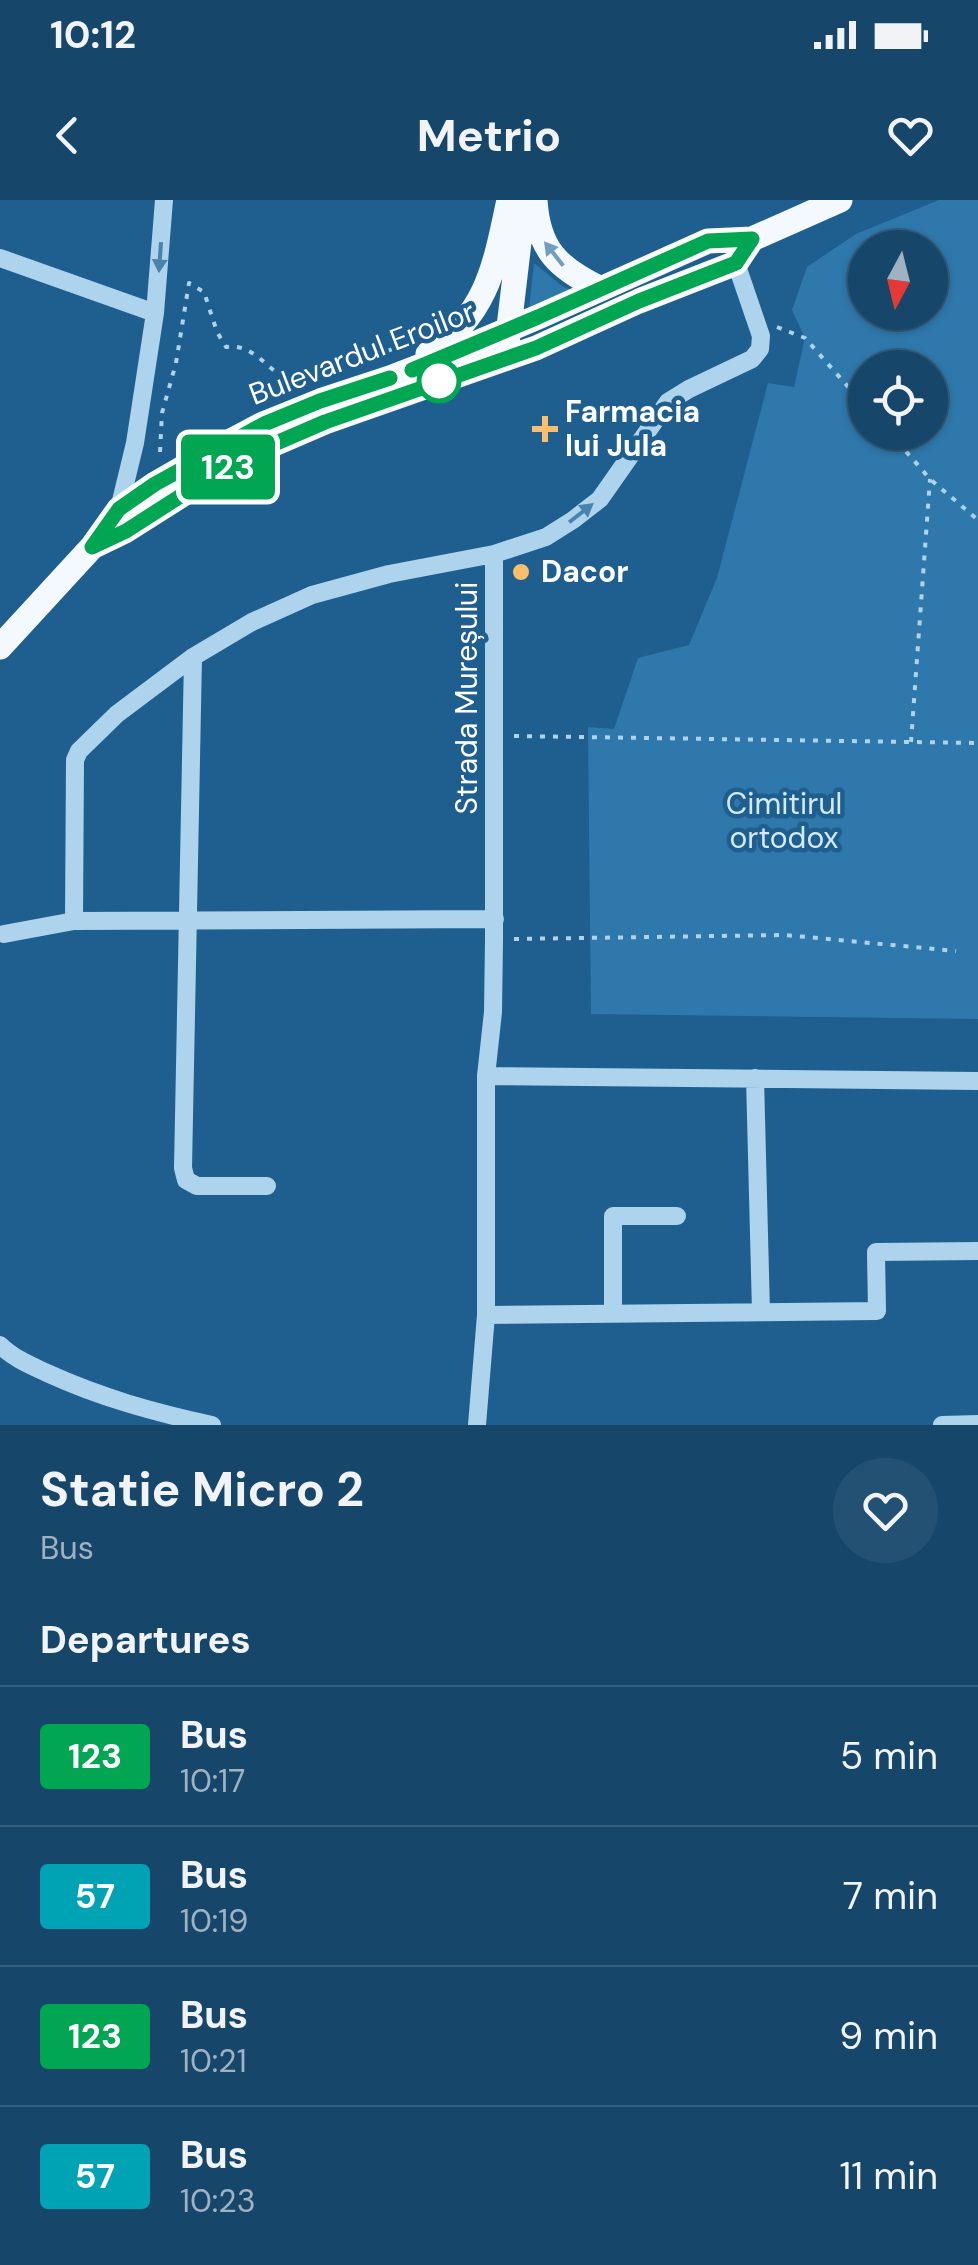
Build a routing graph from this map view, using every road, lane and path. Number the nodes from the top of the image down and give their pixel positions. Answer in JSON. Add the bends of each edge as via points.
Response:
{"nodes":[{"id":1,"x":164,"y":200,"type":"edge"},
{"id":2,"x":509,"y":200,"type":"edge"},
{"id":3,"x":524,"y":200,"type":"edge"},
{"id":4,"x":535,"y":200,"type":"edge"},
{"id":5,"x":840,"y":200,"type":"edge"},
{"id":6,"x":752,"y":239,"type":"junction"},
{"id":7,"x":0,"y":258,"type":"edge"},
{"id":8,"x":736,"y":263,"type":"junction"},
{"id":9,"x":601,"y":289,"type":"junction"},
{"id":10,"x":156,"y":313,"type":"junction"},
{"id":11,"x":754,"y":318,"type":"junction"},
{"id":12,"x":509,"y":330,"type":"junction"},
{"id":13,"x":416,"y":338,"type":"dead end"},
{"id":14,"x":506,"y":358,"type":"junction"},
{"id":15,"x":365,"y":362,"type":"dead end"},
{"id":16,"x":390,"y":378,"type":"junction"},
{"id":17,"x":309,"y":379,"type":"dead end"},
{"id":18,"x":297,"y":382,"type":"junction"},
{"id":19,"x":848,"y":387,"type":"edge"},
{"id":20,"x":279,"y":390,"type":"dead end"},
{"id":21,"x":172,"y":449,"type":"dead end"},
{"id":22,"x":905,"y":450,"type":"edge"},
{"id":23,"x":930,"y":479,"type":"junction"},
{"id":24,"x":119,"y":509,"type":"junction"},
{"id":25,"x":978,"y":520,"type":"edge"},
{"id":26,"x":92,"y":547,"type":"junction"},
{"id":27,"x":494,"y":554,"type":"junction"},
{"id":28,"x":0,"y":647,"type":"edge"},
{"id":29,"x":193,"y":657,"type":"junction"},
{"id":30,"x":494,"y":736,"type":"junction"},
{"id":31,"x":911,"y":742,"type":"junction"},
{"id":32,"x":978,"y":742,"type":"edge"},
{"id":33,"x":186,"y":918,"type":"junction"},
{"id":34,"x":495,"y":918,"type":"junction"},
{"id":35,"x":74,"y":921,"type":"junction"},
{"id":36,"x":1,"y":937,"type":"edge"},
{"id":37,"x":494,"y":940,"type":"junction"},
{"id":38,"x":956,"y":951,"type":"dead end"},
{"id":39,"x":486,"y":1076,"type":"junction"},
{"id":40,"x":755,"y":1078,"type":"junction"},
{"id":41,"x":978,"y":1081,"type":"edge"},
{"id":42,"x":267,"y":1186,"type":"dead end"},
{"id":43,"x":677,"y":1216,"type":"dead end"},
{"id":44,"x":978,"y":1251,"type":"edge"},
{"id":45,"x":761,"y":1312,"type":"junction"},
{"id":46,"x":613,"y":1314,"type":"junction"},
{"id":47,"x":486,"y":1315,"type":"junction"},
{"id":48,"x":0,"y":1345,"type":"edge"},
{"id":49,"x":978,"y":1424,"type":"edge"},
{"id":50,"x":212,"y":1425,"type":"edge"},
{"id":51,"x":477,"y":1425,"type":"edge"},
{"id":52,"x":942,"y":1425,"type":"edge"}],
"edges":[{"from":1,"to":10,"type":"street","one_way":true},
{"from":2,"to":16,"type":"main road","via":[[491,277],[476,304],[452,336]]},
{"from":3,"to":12,"type":"main road"},
{"from":9,"to":4,"type":"main road","one_way":true,"via":[[556,260],[545,245]]},
{"from":5,"to":6,"type":"main road","name":"Bulevardul Eroilor"},
{"from":6,"to":8,"type":"main road"},
{"from":6,"to":9,"type":"main road","name":"Bulevardul Eroilor","via":[[708,241]]},
{"from":7,"to":10,"type":"street"},
{"from":8,"to":11,"type":"street","name":"Strada Mureșului"},
{"from":8,"to":14,"type":"main road","name":"Bulevardul Eroilor"},
{"from":9,"to":12,"type":"main road","name":"Bulevardul Eroilor"},
{"from":10,"to":24,"type":"street"},
{"from":11,"to":19,"type":"path","via":[[805,338]]},
{"from":27,"to":11,"type":"street","name":"Strada Mureșului","one_way":true,"via":[[546,537],[600,499],[668,402],[752,360],[760,349]]},
{"from":12,"to":14,"type":"main road"},
{"from":12,"to":16,"type":"main road","name":"Bulevardul Eroilor"},
{"from":13,"to":15,"type":"path"},
{"from":14,"to":26,"type":"main road","name":"Bulevardul Eroilor","via":[[267,447]]},
{"from":16,"to":24,"type":"main road","name":"Bulevardul Eroilor","via":[[264,424]]},
{"from":17,"to":18,"type":"path"},
{"from":18,"to":20,"type":"path"},
{"from":18,"to":21,"type":"path","via":[[249,351],[226,346],[204,292],[189,283],[162,413],[160,456]]},
{"from":22,"to":23,"type":"path"},
{"from":23,"to":25,"type":"path"},
{"from":23,"to":31,"type":"path"},
{"from":24,"to":26,"type":"main road","name":"Bulevardul Eroilor"},
{"from":26,"to":28,"type":"main road"},
{"from":27,"to":29,"type":"street","via":[[312,595]]},
{"from":27,"to":30,"type":"street","name":"Strada Mureșului"},
{"from":29,"to":33,"type":"street"},
{"from":29,"to":35,"type":"street","via":[[116,714],[79,751]]},
{"from":30,"to":31,"type":"path"},
{"from":30,"to":34,"type":"street","name":"Strada Mureșului"},
{"from":31,"to":32,"type":"path"},
{"from":33,"to":34,"type":"street"},
{"from":33,"to":35,"type":"street"},
{"from":33,"to":42,"type":"street","via":[[186,1180],[198,1186]]},
{"from":34,"to":37,"type":"street","name":"Strada Mureșului"},
{"from":35,"to":36,"type":"street"},
{"from":37,"to":38,"type":"path","via":[[785,935]]},
{"from":37,"to":39,"type":"street","name":"Strada Mureșului"},
{"from":39,"to":40,"type":"street"},
{"from":39,"to":47,"type":"street","name":"Strada Mureșului"},
{"from":40,"to":41,"type":"street"},
{"from":40,"to":45,"type":"street"},
{"from":43,"to":46,"type":"street","via":[[613,1216]]},
{"from":44,"to":45,"type":"street","via":[[876,1252],[877,1311]]},
{"from":45,"to":46,"type":"street"},
{"from":46,"to":47,"type":"street"},
{"from":47,"to":51,"type":"street","name":"Strada Mureșului"},
{"from":48,"to":50,"type":"street","via":[[74,1385],[142,1410]]},
{"from":49,"to":52,"type":"street"}]}
